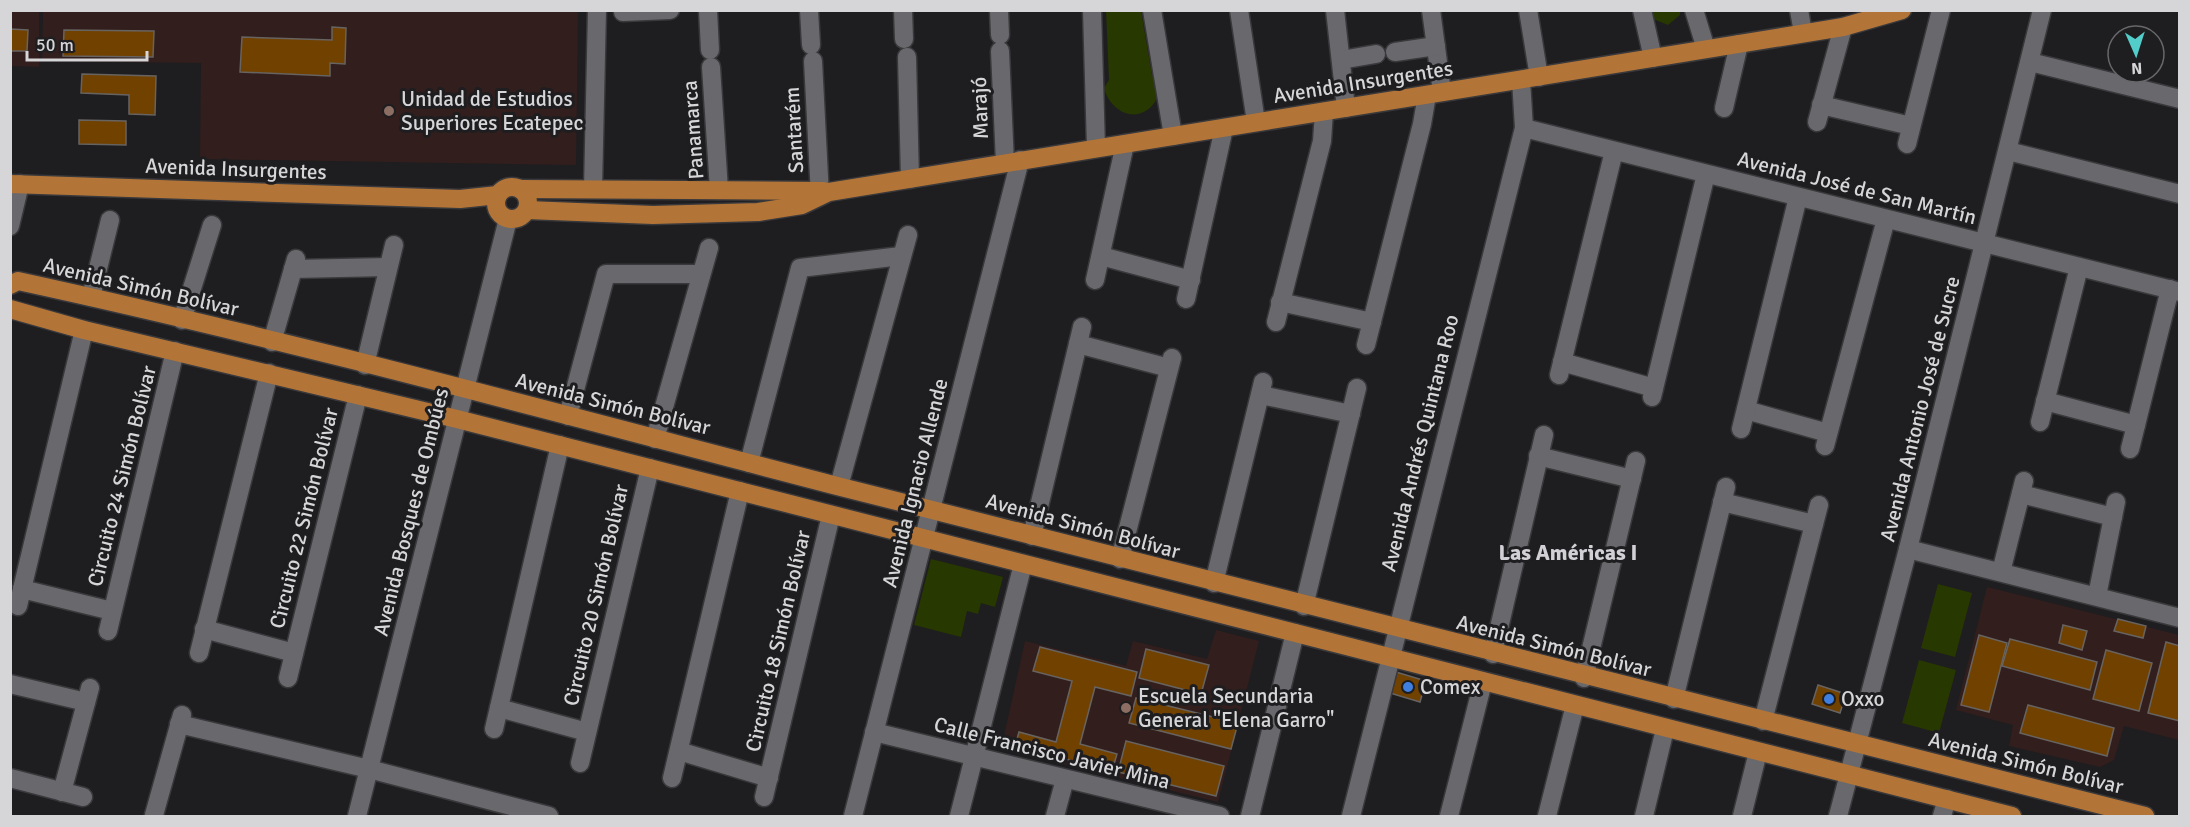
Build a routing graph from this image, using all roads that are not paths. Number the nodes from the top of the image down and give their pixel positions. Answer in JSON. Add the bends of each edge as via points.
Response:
{"nodes":[{"id":1,"x":597,"y":10,"type":"edge"},
{"id":2,"x":670,"y":10,"type":"edge"},
{"id":3,"x":708,"y":10,"type":"edge"},
{"id":4,"x":809,"y":10,"type":"edge"},
{"id":5,"x":903,"y":10,"type":"edge"},
{"id":6,"x":999,"y":10,"type":"edge"},
{"id":7,"x":1092,"y":10,"type":"edge"},
{"id":8,"x":1152,"y":10,"type":"edge"},
{"id":9,"x":1239,"y":10,"type":"edge"},
{"id":10,"x":1335,"y":10,"type":"edge"},
{"id":11,"x":1431,"y":10,"type":"edge"},
{"id":12,"x":1528,"y":10,"type":"edge"},
{"id":13,"x":1642,"y":10,"type":"edge"},
{"id":14,"x":1694,"y":10,"type":"edge"},
{"id":15,"x":1799,"y":10,"type":"edge"},
{"id":16,"x":1902,"y":10,"type":"edge"},
{"id":17,"x":1941,"y":10,"type":"edge"},
{"id":18,"x":2042,"y":10,"type":"edge"},
{"id":19,"x":623,"y":12,"type":"dead end"},
{"id":20,"x":1843,"y":27,"type":"junction"},
{"id":21,"x":1803,"y":33,"type":"junction"},
{"id":22,"x":1739,"y":44,"type":"junction"},
{"id":23,"x":1436,"y":46,"type":"junction"},
{"id":24,"x":1706,"y":50,"type":"junction"},
{"id":25,"x":1395,"y":52,"type":"dead end"},
{"id":26,"x":1376,"y":54,"type":"dead end"},
{"id":27,"x":1653,"y":58,"type":"junction"},
{"id":28,"x":1341,"y":60,"type":"junction"},
{"id":29,"x":2030,"y":62,"type":"junction"},
{"id":30,"x":1530,"y":78,"type":"junction"},
{"id":31,"x":1434,"y":94,"type":"junction"},
{"id":32,"x":2180,"y":99,"type":"edge"},
{"id":33,"x":1346,"y":108,"type":"junction"},
{"id":34,"x":1724,"y":108,"type":"dead end"},
{"id":35,"x":1324,"y":112,"type":"junction"},
{"id":36,"x":1256,"y":122,"type":"junction"},
{"id":37,"x":1224,"y":128,"type":"junction"},
{"id":38,"x":1524,"y":128,"type":"junction"},
{"id":39,"x":1173,"y":136,"type":"junction"},
{"id":40,"x":1125,"y":144,"type":"junction"},
{"id":41,"x":1096,"y":148,"type":"junction"},
{"id":42,"x":1614,"y":151,"type":"junction"},
{"id":43,"x":2008,"y":151,"type":"junction"},
{"id":44,"x":1012,"y":162,"type":"junction"},
{"id":45,"x":1706,"y":174,"type":"junction"},
{"id":46,"x":910,"y":179,"type":"junction"},
{"id":47,"x":15,"y":184,"type":"edge"},
{"id":48,"x":520,"y":189,"type":"junction"},
{"id":49,"x":592,"y":189,"type":"junction"},
{"id":50,"x":719,"y":190,"type":"junction"},
{"id":51,"x":823,"y":193,"type":"junction"},
{"id":52,"x":2180,"y":194,"type":"edge"},
{"id":53,"x":1798,"y":197,"type":"junction"},
{"id":54,"x":501,"y":207,"type":"junction"},
{"id":55,"x":527,"y":210,"type":"junction"},
{"id":56,"x":1886,"y":219,"type":"junction"},
{"id":57,"x":110,"y":220,"type":"dead end"},
{"id":58,"x":212,"y":225,"type":"dead end"},
{"id":59,"x":10,"y":226,"type":"edge"},
{"id":60,"x":908,"y":235,"type":"dead end"},
{"id":61,"x":1984,"y":243,"type":"junction"},
{"id":62,"x":394,"y":245,"type":"dead end"},
{"id":63,"x":709,"y":248,"type":"dead end"},
{"id":64,"x":901,"y":256,"type":"junction"},
{"id":65,"x":1101,"y":256,"type":"junction"},
{"id":66,"x":388,"y":267,"type":"junction"},
{"id":67,"x":2079,"y":267,"type":"junction"},
{"id":68,"x":701,"y":274,"type":"junction"},
{"id":69,"x":1095,"y":280,"type":"dead end"},
{"id":70,"x":1191,"y":280,"type":"junction"},
{"id":71,"x":10,"y":285,"type":"edge"},
{"id":72,"x":2175,"y":291,"type":"edge"},
{"id":73,"x":91,"y":297,"type":"junction"},
{"id":74,"x":1186,"y":299,"type":"dead end"},
{"id":75,"x":1280,"y":302,"type":"junction"},
{"id":76,"x":10,"y":309,"type":"edge"},
{"id":77,"x":182,"y":320,"type":"junction"},
{"id":78,"x":1276,"y":322,"type":"dead end"},
{"id":79,"x":1372,"y":322,"type":"junction"},
{"id":80,"x":84,"y":330,"type":"junction"},
{"id":81,"x":273,"y":342,"type":"junction"},
{"id":82,"x":1366,"y":345,"type":"dead end"},
{"id":83,"x":175,"y":351,"type":"junction"},
{"id":84,"x":365,"y":365,"type":"junction"},
{"id":85,"x":269,"y":373,"type":"junction"},
{"id":86,"x":1357,"y":388,"type":"dead end"},
{"id":87,"x":465,"y":390,"type":"junction"},
{"id":88,"x":357,"y":395,"type":"junction"},
{"id":89,"x":2045,"y":402,"type":"junction"},
{"id":90,"x":1746,"y":410,"type":"junction"},
{"id":91,"x":1351,"y":414,"type":"junction"},
{"id":92,"x":568,"y":416,"type":"junction"},
{"id":93,"x":457,"y":419,"type":"junction"},
{"id":94,"x":2040,"y":422,"type":"dead end"},
{"id":95,"x":2136,"y":425,"type":"junction"},
{"id":96,"x":1741,"y":429,"type":"dead end"},
{"id":97,"x":1544,"y":435,"type":"dead end"},
{"id":98,"x":655,"y":439,"type":"junction"},
{"id":99,"x":560,"y":445,"type":"junction"},
{"id":100,"x":2130,"y":449,"type":"dead end"},
{"id":101,"x":1538,"y":456,"type":"junction"},
{"id":102,"x":749,"y":463,"type":"junction"},
{"id":103,"x":650,"y":468,"type":"junction"},
{"id":104,"x":839,"y":486,"type":"junction"},
{"id":105,"x":740,"y":491,"type":"junction"},
{"id":106,"x":1819,"y":506,"type":"dead end"},
{"id":107,"x":932,"y":510,"type":"junction"},
{"id":108,"x":831,"y":515,"type":"junction"},
{"id":109,"x":1814,"y":524,"type":"junction"},
{"id":110,"x":1032,"y":536,"type":"junction"},
{"id":111,"x":924,"y":538,"type":"junction"},
{"id":112,"x":1908,"y":549,"type":"junction"},
{"id":113,"x":1120,"y":559,"type":"junction"},
{"id":114,"x":1023,"y":564,"type":"junction"},
{"id":115,"x":1165,"y":570,"type":"junction"},
{"id":116,"x":2001,"y":572,"type":"junction"},
{"id":117,"x":1214,"y":583,"type":"junction"},
{"id":118,"x":2097,"y":596,"type":"junction"},
{"id":119,"x":1157,"y":598,"type":"junction"},
{"id":120,"x":1304,"y":606,"type":"junction"},
{"id":121,"x":112,"y":611,"type":"junction"},
{"id":122,"x":2180,"y":618,"type":"edge"},
{"id":123,"x":204,"y":629,"type":"junction"},
{"id":124,"x":1396,"y":630,"type":"junction"},
{"id":125,"x":108,"y":631,"type":"dead end"},
{"id":126,"x":1294,"y":633,"type":"junction"},
{"id":127,"x":199,"y":653,"type":"dead end"},
{"id":128,"x":294,"y":653,"type":"junction"},
{"id":129,"x":1493,"y":654,"type":"junction"},
{"id":130,"x":1391,"y":657,"type":"junction"},
{"id":131,"x":288,"y":678,"type":"dead end"},
{"id":132,"x":1584,"y":678,"type":"junction"},
{"id":133,"x":1483,"y":682,"type":"junction"},
{"id":134,"x":10,"y":684,"type":"edge"},
{"id":135,"x":1674,"y":699,"type":"junction"},
{"id":136,"x":1575,"y":705,"type":"junction"},
{"id":137,"x":499,"y":708,"type":"junction"},
{"id":138,"x":1763,"y":721,"type":"junction"},
{"id":139,"x":494,"y":729,"type":"dead end"},
{"id":140,"x":1665,"y":729,"type":"junction"},
{"id":141,"x":587,"y":732,"type":"junction"},
{"id":142,"x":874,"y":732,"type":"junction"},
{"id":143,"x":1857,"y":743,"type":"junction"},
{"id":144,"x":679,"y":751,"type":"junction"},
{"id":145,"x":1758,"y":752,"type":"junction"},
{"id":146,"x":973,"y":758,"type":"junction"},
{"id":147,"x":580,"y":763,"type":"dead end"},
{"id":148,"x":369,"y":769,"type":"junction"},
{"id":149,"x":1849,"y":774,"type":"junction"},
{"id":150,"x":10,"y":778,"type":"edge"},
{"id":151,"x":672,"y":778,"type":"dead end"},
{"id":152,"x":769,"y":778,"type":"junction"},
{"id":153,"x":1065,"y":779,"type":"junction"},
{"id":154,"x":62,"y":792,"type":"junction"},
{"id":155,"x":83,"y":797,"type":"dead end"},
{"id":156,"x":764,"y":797,"type":"dead end"},
{"id":157,"x":1945,"y":808,"type":"edge"},
{"id":158,"x":1155,"y":809,"type":"edge"},
{"id":159,"x":151,"y":814,"type":"edge"},
{"id":160,"x":357,"y":816,"type":"edge"},
{"id":161,"x":549,"y":816,"type":"edge"},
{"id":162,"x":853,"y":816,"type":"edge"},
{"id":163,"x":959,"y":816,"type":"edge"},
{"id":164,"x":1055,"y":816,"type":"edge"},
{"id":165,"x":1220,"y":816,"type":"edge"},
{"id":166,"x":1250,"y":816,"type":"edge"},
{"id":167,"x":1351,"y":816,"type":"edge"},
{"id":168,"x":1449,"y":816,"type":"edge"},
{"id":169,"x":1547,"y":816,"type":"edge"},
{"id":170,"x":1644,"y":816,"type":"edge"},
{"id":171,"x":1742,"y":816,"type":"edge"},
{"id":172,"x":1838,"y":816,"type":"edge"},
{"id":173,"x":2012,"y":816,"type":"edge"},
{"id":174,"x":2145,"y":816,"type":"edge"}],
"edges":[{"from":1,"to":49,"type":"street"},
{"from":2,"to":19,"type":"street"},
{"from":3,"to":50,"type":"street","name":"Panamarca"},
{"from":4,"to":51,"type":"street","name":"Santarém"},
{"from":5,"to":46,"type":"street"},
{"from":6,"to":44,"type":"street","name":"Marajó"},
{"from":7,"to":41,"type":"street"},
{"from":8,"to":39,"type":"street"},
{"from":9,"to":36,"type":"street"},
{"from":10,"to":28,"type":"street"},
{"from":11,"to":23,"type":"street"},
{"from":12,"to":30,"type":"street","name":"Avenida Andrés Quintana Roo"},
{"from":13,"to":27,"type":"street"},
{"from":14,"to":24,"type":"street"},
{"from":15,"to":21,"type":"street"},
{"from":16,"to":20,"type":"main road","name":"Avenida Insurgentes"},
{"from":17,"to":20,"type":"street","via":[[1909,135],[1819,114]]},
{"from":18,"to":29,"type":"street","name":"Avenida Antonio José de Sucre"},
{"from":20,"to":21,"type":"main road","name":"Avenida Insurgentes"},
{"from":21,"to":22,"type":"main road","name":"Avenida Insurgentes"},
{"from":22,"to":24,"type":"main road","name":"Avenida Insurgentes"},
{"from":22,"to":34,"type":"street"},
{"from":23,"to":25,"type":"street"},
{"from":23,"to":31,"type":"street"},
{"from":24,"to":27,"type":"main road","name":"Avenida Insurgentes"},
{"from":26,"to":28,"type":"street"},
{"from":27,"to":30,"type":"main road","name":"Avenida Insurgentes"},
{"from":28,"to":33,"type":"street"},
{"from":29,"to":32,"type":"street"},
{"from":29,"to":43,"type":"street","name":"Avenida Antonio José de Sucre"},
{"from":30,"to":31,"type":"main road","name":"Avenida Insurgentes"},
{"from":30,"to":38,"type":"street","name":"Avenida Andrés Quintana Roo"},
{"from":31,"to":33,"type":"main road","name":"Avenida Insurgentes"},
{"from":31,"to":79,"type":"street","via":[[1422,124]]},
{"from":33,"to":35,"type":"main road","name":"Avenida Insurgentes"},
{"from":35,"to":36,"type":"main road","name":"Avenida Insurgentes"},
{"from":35,"to":75,"type":"street","via":[[1322,141]]},
{"from":36,"to":37,"type":"main road","name":"Avenida Insurgentes"},
{"from":37,"to":39,"type":"main road","name":"Avenida Insurgentes"},
{"from":37,"to":70,"type":"street"},
{"from":38,"to":42,"type":"street","name":"Avenida José de San Martín"},
{"from":38,"to":124,"type":"street","name":"Avenida Andrés Quintana Roo"},
{"from":39,"to":40,"type":"main road","name":"Avenida Insurgentes"},
{"from":40,"to":41,"type":"main road","name":"Avenida Insurgentes"},
{"from":40,"to":65,"type":"street"},
{"from":41,"to":44,"type":"main road","name":"Avenida Insurgentes"},
{"from":42,"to":45,"type":"street","name":"Avenida José de San Martín"},
{"from":42,"to":45,"type":"street","via":[[1561,369],[1653,392]]},
{"from":43,"to":52,"type":"street"},
{"from":43,"to":61,"type":"street","name":"Avenida Antonio José de Sucre"},
{"from":44,"to":46,"type":"main road","name":"Avenida Insurgentes"},
{"from":44,"to":107,"type":"street","name":"Avenida Ignacio Allende"},
{"from":45,"to":53,"type":"street","name":"Avenida José de San Martín"},
{"from":46,"to":51,"type":"main road","name":"Avenida Insurgentes"},
{"from":47,"to":54,"type":"main road","name":"Avenida Insurgentes","via":[[460,199]]},
{"from":47,"to":59,"type":"street"},
{"from":48,"to":49,"type":"main road","name":"Avenida Insurgentes"},
{"from":48,"to":54,"type":"main road","via":[[508,187]]},
{"from":48,"to":55,"type":"main road","via":[[528,202]]},
{"from":49,"to":50,"type":"main road","name":"Avenida Insurgentes"},
{"from":50,"to":51,"type":"main road","name":"Avenida Insurgentes"},
{"from":51,"to":55,"type":"main road","name":"Avenida Insurgentes","via":[[801,205],[758,212],[653,215]]},
{"from":53,"to":56,"type":"street","name":"Avenida José de San Martín"},
{"from":53,"to":90,"type":"street"},
{"from":54,"to":55,"type":"main road","via":[[515,219]]},
{"from":54,"to":87,"type":"street","name":"Avenida Bosques de Ombúes"},
{"from":56,"to":61,"type":"street","name":"Avenida José de San Martín"},
{"from":56,"to":90,"type":"street","via":[[1826,440]]},
{"from":57,"to":73,"type":"street"},
{"from":58,"to":77,"type":"street"},
{"from":60,"to":64,"type":"street"},
{"from":61,"to":67,"type":"street","name":"Avenida José de San Martín"},
{"from":61,"to":112,"type":"street","name":"Avenida Antonio José de Sucre"},
{"from":62,"to":66,"type":"street"},
{"from":63,"to":68,"type":"street"},
{"from":64,"to":102,"type":"street","via":[[800,268]]},
{"from":64,"to":104,"type":"street"},
{"from":65,"to":69,"type":"street"},
{"from":65,"to":70,"type":"street"},
{"from":66,"to":81,"type":"street","via":[[295,264]]},
{"from":66,"to":84,"type":"street"},
{"from":67,"to":72,"type":"street","name":"Avenida José de San Martín"},
{"from":67,"to":89,"type":"street"},
{"from":68,"to":92,"type":"street","via":[[606,273]]},
{"from":68,"to":98,"type":"street"},
{"from":70,"to":74,"type":"street"},
{"from":71,"to":73,"type":"main road","name":"Avenida Simón Bolívar","via":[[18,281]]},
{"from":72,"to":95,"type":"street"},
{"from":73,"to":77,"type":"main road","name":"Avenida Simón Bolívar"},
{"from":75,"to":78,"type":"street"},
{"from":75,"to":79,"type":"street"},
{"from":76,"to":80,"type":"main road"},
{"from":77,"to":81,"type":"main road","name":"Avenida Simón Bolívar"},
{"from":79,"to":82,"type":"street"},
{"from":80,"to":83,"type":"main road"},
{"from":80,"to":121,"type":"street","name":"Circuito 24 Simón Bolívar","via":[[20,598]]},
{"from":81,"to":84,"type":"main road","name":"Avenida Simón Bolívar"},
{"from":83,"to":85,"type":"main road"},
{"from":83,"to":121,"type":"street","name":"Circuito 24 Simón Bolívar"},
{"from":84,"to":87,"type":"main road","name":"Avenida Simón Bolívar"},
{"from":85,"to":88,"type":"main road"},
{"from":85,"to":123,"type":"street"},
{"from":86,"to":91,"type":"street"},
{"from":87,"to":92,"type":"main road","name":"Avenida Simón Bolívar"},
{"from":87,"to":93,"type":"street","name":"Avenida Bosques de Ombúes"},
{"from":88,"to":93,"type":"main road"},
{"from":88,"to":128,"type":"street","name":"Circuito 22 Simón Bolívar"},
{"from":89,"to":94,"type":"street"},
{"from":89,"to":95,"type":"street"},
{"from":90,"to":96,"type":"street"},
{"from":91,"to":117,"type":"street","via":[[1262,388]]},
{"from":91,"to":120,"type":"street"},
{"from":92,"to":98,"type":"main road","name":"Avenida Simón Bolívar"},
{"from":93,"to":99,"type":"main road"},
{"from":93,"to":148,"type":"street","name":"Avenida Bosques de Ombúes"},
{"from":95,"to":100,"type":"street"},
{"from":97,"to":101,"type":"street"},
{"from":98,"to":102,"type":"main road","name":"Avenida Simón Bolívar"},
{"from":99,"to":103,"type":"main road"},
{"from":99,"to":137,"type":"street"},
{"from":101,"to":129,"type":"street"},
{"from":101,"to":132,"type":"street","via":[[1634,470]]},
{"from":102,"to":104,"type":"main road","name":"Avenida Simón Bolívar"},
{"from":103,"to":105,"type":"main road"},
{"from":103,"to":141,"type":"street","name":"Circuito 20 Simón Bolívar"},
{"from":104,"to":107,"type":"main road","name":"Avenida Simón Bolívar"},
{"from":105,"to":108,"type":"main road"},
{"from":105,"to":144,"type":"street"},
{"from":106,"to":109,"type":"street"},
{"from":107,"to":110,"type":"main road","name":"Avenida Simón Bolívar"},
{"from":107,"to":111,"type":"street","name":"Avenida Ignacio Allende"},
{"from":108,"to":111,"type":"main road"},
{"from":108,"to":152,"type":"street","name":"Circuito 18 Simón Bolívar"},
{"from":109,"to":135,"type":"street","via":[[1724,494]]},
{"from":109,"to":138,"type":"street"},
{"from":110,"to":113,"type":"main road","name":"Avenida Simón Bolívar"},
{"from":110,"to":113,"type":"street","via":[[1080,336],[1171,363]]},
{"from":111,"to":114,"type":"main road"},
{"from":111,"to":142,"type":"street","name":"Avenida Ignacio Allende"},
{"from":112,"to":116,"type":"street"},
{"from":112,"to":143,"type":"street","name":"Avenida Antonio José de Sucre"},
{"from":113,"to":115,"type":"main road","name":"Avenida Simón Bolívar"},
{"from":114,"to":119,"type":"main road"},
{"from":114,"to":146,"type":"street"},
{"from":115,"to":117,"type":"main road","name":"Avenida Simón Bolívar"},
{"from":115,"to":119,"type":"main road"},
{"from":116,"to":118,"type":"street"},
{"from":116,"to":118,"type":"street","via":[[2022,488],[2115,510]]},
{"from":117,"to":120,"type":"main road","name":"Avenida Simón Bolívar"},
{"from":118,"to":122,"type":"street"},
{"from":119,"to":126,"type":"main road"},
{"from":120,"to":124,"type":"main road","name":"Avenida Simón Bolívar"},
{"from":121,"to":125,"type":"street","name":"Circuito 24 Simón Bolívar"},
{"from":123,"to":127,"type":"street"},
{"from":123,"to":128,"type":"street","name":"Circuito 22 Simón Bolívar"},
{"from":124,"to":129,"type":"main road","name":"Avenida Simón Bolívar"},
{"from":124,"to":130,"type":"street","name":"Avenida Andrés Quintana Roo"},
{"from":126,"to":130,"type":"main road"},
{"from":126,"to":166,"type":"street"},
{"from":128,"to":131,"type":"street","name":"Circuito 22 Simón Bolívar"},
{"from":129,"to":132,"type":"main road","name":"Avenida Simón Bolívar"},
{"from":130,"to":133,"type":"main road"},
{"from":130,"to":167,"type":"street","name":"Avenida Andrés Quintana Roo"},
{"from":132,"to":135,"type":"main road","name":"Avenida Simón Bolívar"},
{"from":133,"to":136,"type":"main road"},
{"from":133,"to":168,"type":"street"},
{"from":134,"to":154,"type":"street","via":[[88,695]]},
{"from":135,"to":138,"type":"main road","name":"Avenida Simón Bolívar"},
{"from":136,"to":140,"type":"main road"},
{"from":136,"to":169,"type":"street"},
{"from":137,"to":139,"type":"street"},
{"from":137,"to":141,"type":"street","name":"Circuito 20 Simón Bolívar"},
{"from":138,"to":143,"type":"main road","name":"Avenida Simón Bolívar"},
{"from":140,"to":145,"type":"main road"},
{"from":140,"to":170,"type":"street"},
{"from":141,"to":147,"type":"street","name":"Circuito 20 Simón Bolívar"},
{"from":142,"to":146,"type":"street","name":"Calle Francisco Javier Mina"},
{"from":142,"to":162,"type":"street","name":"Avenida Ignacio Allende"},
{"from":143,"to":149,"type":"street","name":"Avenida Antonio José de Sucre"},
{"from":143,"to":174,"type":"main road","name":"Avenida Simón Bolívar"},
{"from":144,"to":151,"type":"street"},
{"from":144,"to":152,"type":"street","name":"Circuito 18 Simón Bolívar"},
{"from":145,"to":149,"type":"main road"},
{"from":145,"to":171,"type":"street"},
{"from":146,"to":153,"type":"street","name":"Calle Francisco Javier Mina"},
{"from":146,"to":163,"type":"street"},
{"from":148,"to":159,"type":"street","via":[[181,720]]},
{"from":148,"to":160,"type":"street","name":"Avenida Bosques de Ombúes"},
{"from":148,"to":161,"type":"street"},
{"from":149,"to":157,"type":"main road"},
{"from":149,"to":172,"type":"street","name":"Avenida Antonio José de Sucre"},
{"from":150,"to":154,"type":"street"},
{"from":152,"to":156,"type":"street","name":"Circuito 18 Simón Bolívar"},
{"from":153,"to":158,"type":"street","name":"Calle Francisco Javier Mina"},
{"from":153,"to":164,"type":"street"},
{"from":154,"to":155,"type":"street"},
{"from":157,"to":173,"type":"main road"},
{"from":158,"to":165,"type":"street","name":"Calle Francisco Javier Mina"}]}
